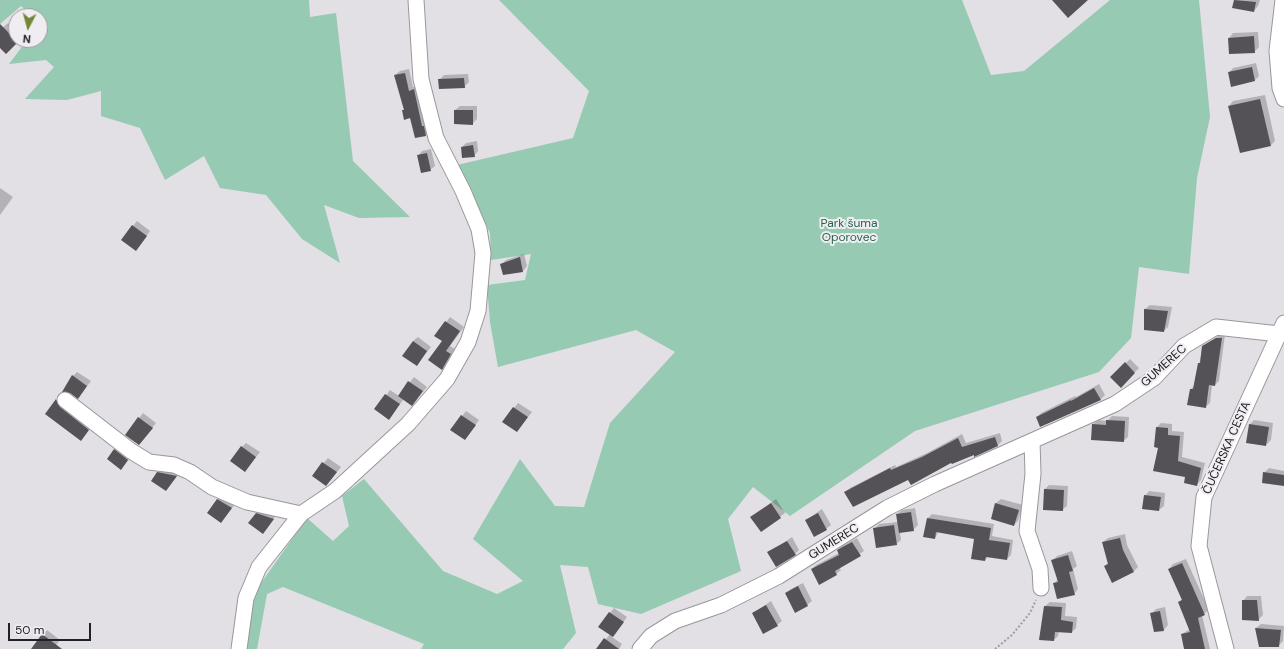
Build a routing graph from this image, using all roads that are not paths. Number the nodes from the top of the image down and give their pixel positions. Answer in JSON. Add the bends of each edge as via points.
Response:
{"nodes":[{"id":1,"x":416,"y":0,"type":"edge"},
{"id":2,"x":1283,"y":0,"type":"edge"},
{"id":3,"x":1284,"y":99,"type":"edge"},
{"id":4,"x":1282,"y":328,"type":"edge"},
{"id":5,"x":65,"y":400,"type":"dead end"},
{"id":6,"x":1032,"y":441,"type":"junction"},
{"id":7,"x":301,"y":514,"type":"junction"},
{"id":8,"x":1041,"y":588,"type":"road end"},
{"id":9,"x":239,"y":649,"type":"edge"},
{"id":10,"x":640,"y":649,"type":"edge"},
{"id":11,"x":1226,"y":649,"type":"edge"}],
"edges":[{"from":1,"to":7,"type":"street","via":[[421,79],[436,138],[479,229],[482,253],[478,311],[468,342],[447,379],[408,424],[335,491]]},
{"from":2,"to":3,"type":"street","via":[[1277,51],[1280,88]]},
{"from":4,"to":6,"type":"street","name":"GUMEREC","via":[[1216,327],[1184,346],[1154,378],[1115,404]]},
{"from":4,"to":11,"type":"street","name":"ČUČERSKA CESTA","via":[[1204,497],[1199,546]]},
{"from":5,"to":7,"type":"street","via":[[130,451],[149,462],[174,465],[212,487],[247,502]]},
{"from":6,"to":8,"type":"street","via":[[1033,474],[1027,531],[1040,569]]},
{"from":6,"to":10,"type":"street","name":"GUMEREC","via":[[887,508],[778,576],[721,605],[675,621],[651,636]]},
{"from":7,"to":9,"type":"street","via":[[259,567],[246,598]]}]}
